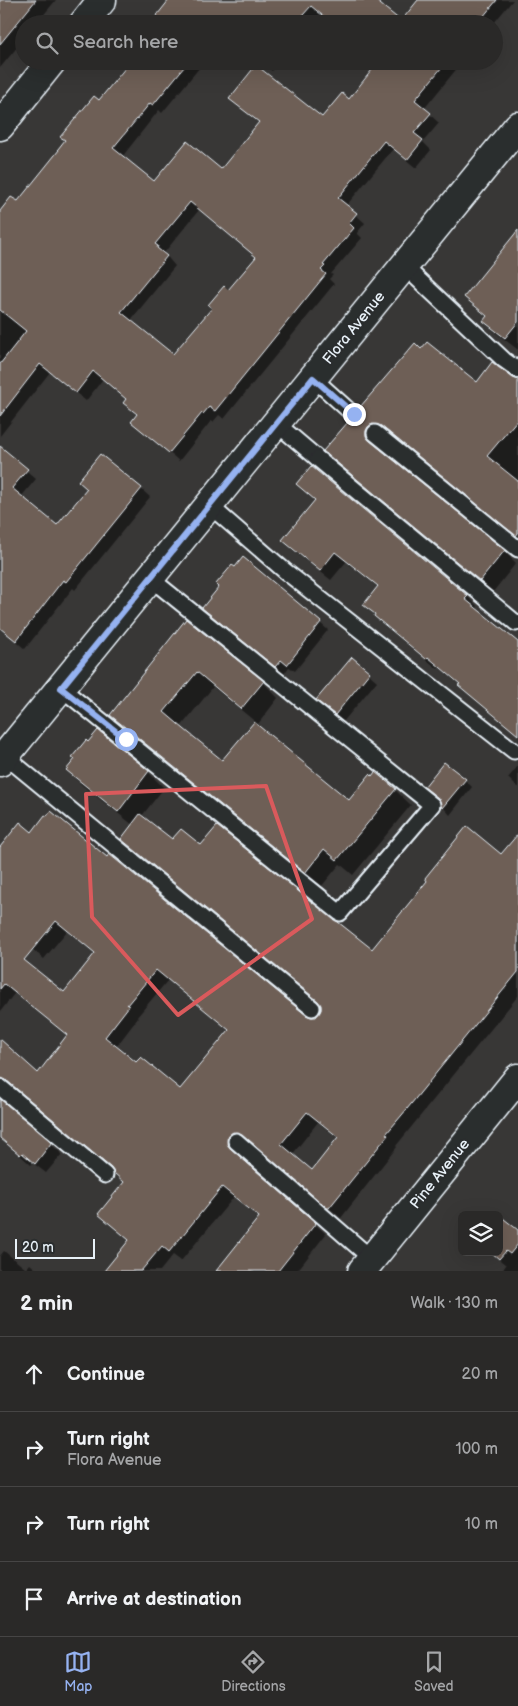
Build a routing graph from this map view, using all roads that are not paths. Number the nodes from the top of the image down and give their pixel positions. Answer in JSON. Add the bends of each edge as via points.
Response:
{"nodes":[{"id":1,"x":102,"y":0,"type":"edge"},
{"id":2,"x":90,"y":15,"type":"edge"},
{"id":3,"x":45,"y":70,"type":"edge"},
{"id":4,"x":0,"y":126,"type":"edge"},
{"id":5,"x":518,"y":126,"type":"edge"},
{"id":6,"x":404,"y":266,"type":"junction"},
{"id":7,"x":518,"y":370,"type":"edge"},
{"id":8,"x":313,"y":378,"type":"junction"},
{"id":9,"x":354,"y":414,"type":"dead end"},
{"id":10,"x":276,"y":423,"type":"junction"},
{"id":11,"x":375,"y":433,"type":"dead end"},
{"id":12,"x":209,"y":505,"type":"junction"},
{"id":13,"x":518,"y":548,"type":"edge"},
{"id":14,"x":150,"y":578,"type":"junction"},
{"id":15,"x":516,"y":622,"type":"dead end"},
{"id":16,"x":61,"y":688,"type":"junction"},
{"id":17,"x":514,"y":751,"type":"dead end"},
{"id":18,"x":2,"y":759,"type":"edge"},
{"id":19,"x":312,"y":1008,"type":"dead end"},
{"id":20,"x":518,"y":1078,"type":"edge"},
{"id":21,"x":0,"y":1087,"type":"edge"},
{"id":22,"x":236,"y":1141,"type":"dead end"},
{"id":23,"x":105,"y":1175,"type":"dead end"},
{"id":24,"x":367,"y":1265,"type":"edge"}],
"edges":[{"from":1,"to":2,"type":"street"},
{"from":3,"to":4,"type":"street"},
{"from":5,"to":6,"type":"street","name":"Flora Avenue"},
{"from":6,"to":7,"type":"lane"},
{"from":6,"to":8,"type":"street","name":"Flora Avenue"},
{"from":8,"to":9,"type":"lane"},
{"from":8,"to":10,"type":"street","name":"Flora Avenue"},
{"from":10,"to":12,"type":"street","name":"Flora Avenue"},
{"from":10,"to":15,"type":"lane"},
{"from":11,"to":13,"type":"lane"},
{"from":12,"to":14,"type":"street","name":"Flora Avenue"},
{"from":12,"to":17,"type":"lane","via":[[285,571]]},
{"from":14,"to":16,"type":"street","name":"Flora Avenue"},
{"from":14,"to":16,"type":"lane","via":[[432,805],[340,913]]},
{"from":16,"to":18,"type":"street","name":"Flora Avenue"},
{"from":18,"to":19,"type":"lane"},
{"from":20,"to":24,"type":"street","name":"Pine Avenue"},
{"from":21,"to":23,"type":"lane"},
{"from":22,"to":24,"type":"lane"}]}
